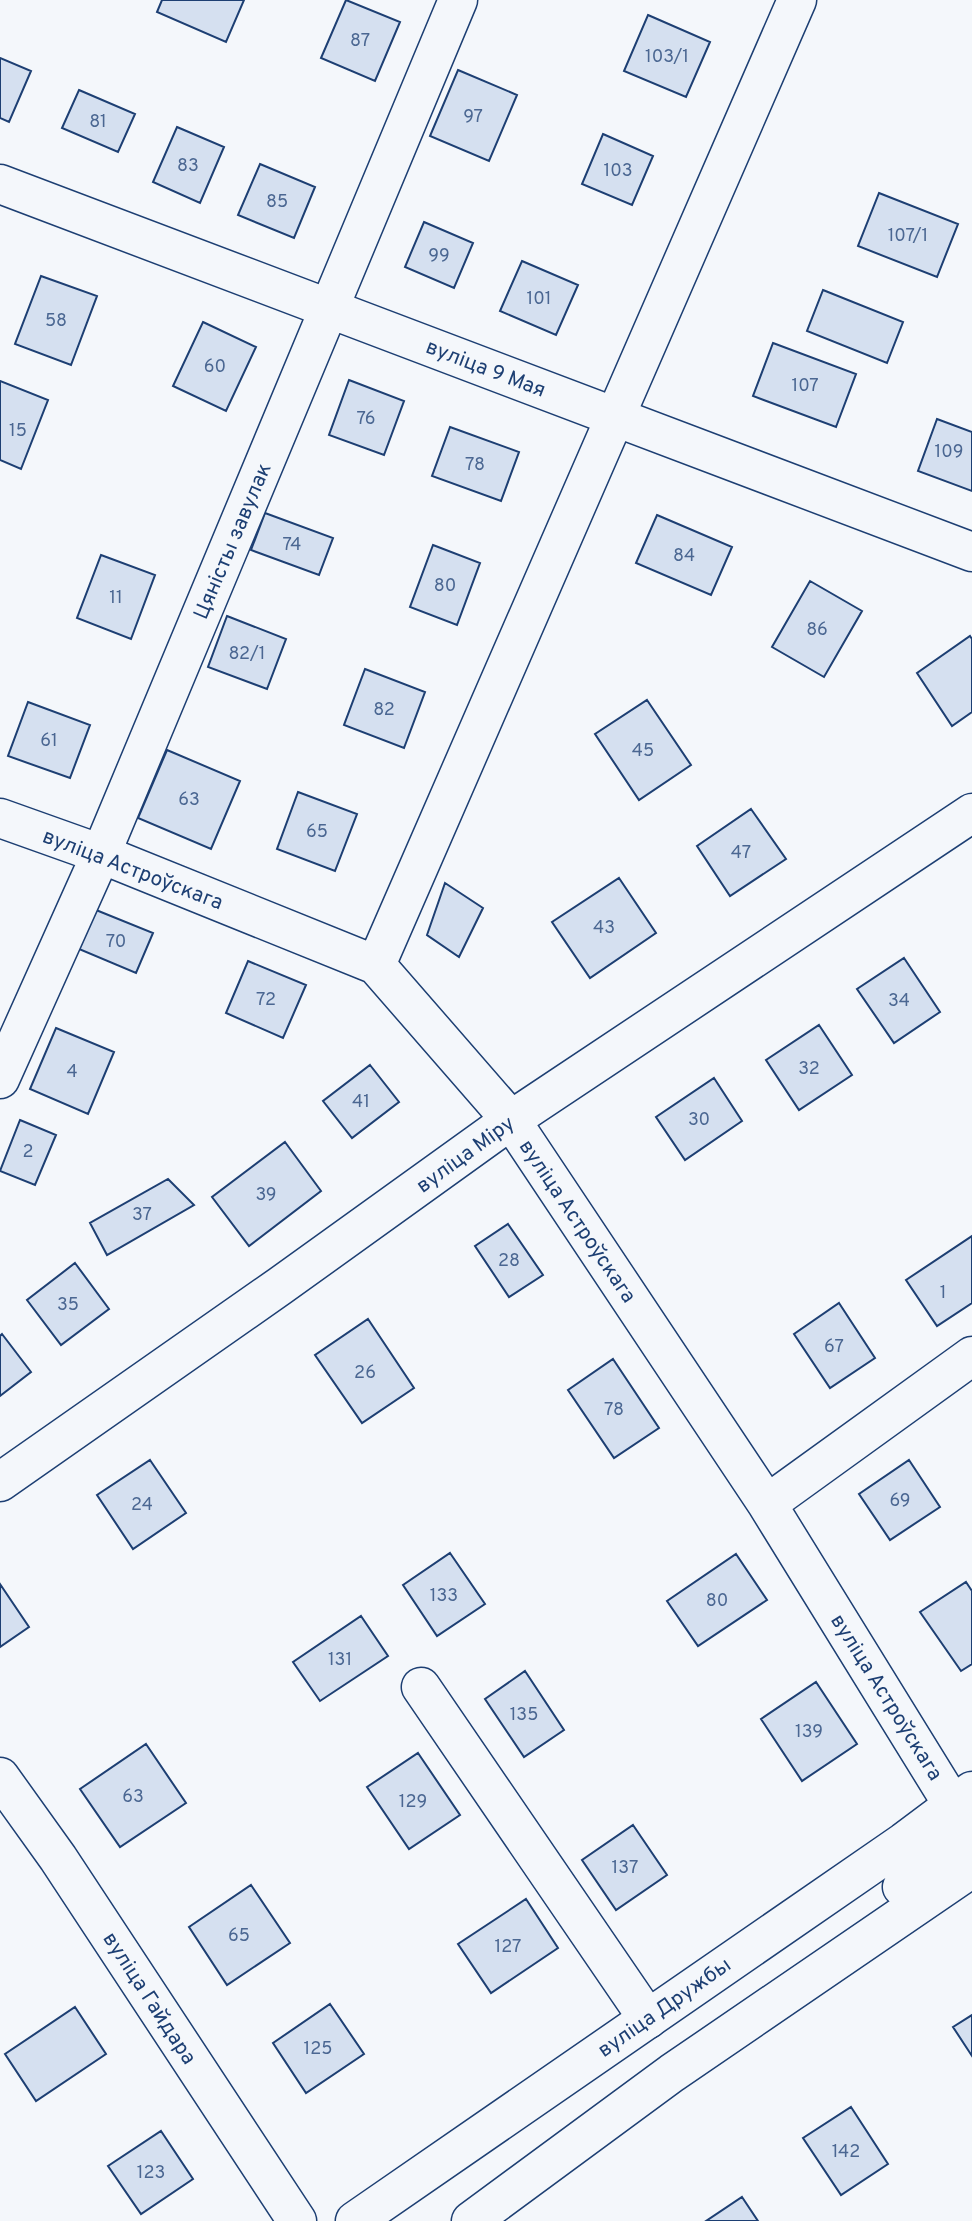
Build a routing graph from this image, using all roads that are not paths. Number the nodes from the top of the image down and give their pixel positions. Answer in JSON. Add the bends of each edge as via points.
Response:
{"nodes":[{"id":1,"x":458,"y":0,"type":"edge"},
{"id":2,"x":797,"y":0,"type":"edge"},
{"id":3,"x":0,"y":184,"type":"edge"},
{"id":4,"x":329,"y":307,"type":"junction"},
{"id":5,"x":614,"y":418,"type":"junction"},
{"id":6,"x":972,"y":552,"type":"edge"},
{"id":7,"x":972,"y":813,"type":"edge"},
{"id":8,"x":0,"y":818,"type":"edge"},
{"id":9,"x":101,"y":854,"type":"junction"},
{"id":10,"x":376,"y":965,"type":"junction"},
{"id":11,"x":0,"y":1079,"type":"edge"},
{"id":12,"x":511,"y":1121,"type":"junction"},
{"id":13,"x":972,"y":1356,"type":"edge"},
{"id":14,"x":0,"y":1482,"type":"edge"},
{"id":15,"x":767,"y":1504,"type":"junction"},
{"id":16,"x":421,"y":1687,"type":"dead end"},
{"id":17,"x":0,"y":1777,"type":"edge"},
{"id":18,"x":962,"y":1797,"type":"edge"},
{"id":19,"x":972,"y":1836,"type":"edge"},
{"id":20,"x":972,"y":1868,"type":"edge"},
{"id":21,"x":648,"y":2019,"type":"junction"},
{"id":22,"x":615,"y":2042,"type":"junction"},
{"id":23,"x":672,"y":2073,"type":"junction"},
{"id":24,"x":297,"y":2221,"type":"edge"},
{"id":25,"x":355,"y":2221,"type":"edge"},
{"id":26,"x":392,"y":2221,"type":"edge"},
{"id":27,"x":471,"y":2221,"type":"edge"}],
"edges":[{"from":1,"to":4,"type":"street","name":"Цяністы завулак"},
{"from":2,"to":5,"type":"street"},
{"from":3,"to":4,"type":"street","name":"вуліца 9 Мая"},
{"from":4,"to":5,"type":"street","name":"вуліца 9 Мая"},
{"from":4,"to":9,"type":"street","name":"Цяністы завулак"},
{"from":5,"to":6,"type":"street","name":"вуліца 9 Мая"},
{"from":5,"to":10,"type":"street"},
{"from":7,"to":12,"type":"street","name":"вуліца Міру"},
{"from":8,"to":9,"type":"street","name":"вуліца Астроўскага"},
{"from":9,"to":10,"type":"street","name":"вуліца Астроўскага"},
{"from":9,"to":11,"type":"street","name":"Цяністы завулак"},
{"from":10,"to":12,"type":"street","name":"вуліца Астроўскага"},
{"from":12,"to":14,"type":"street","name":"вуліца Міру"},
{"from":12,"to":15,"type":"street","name":"вуліца Астроўскага"},
{"from":13,"to":15,"type":"street"},
{"from":15,"to":18,"type":"street","name":"вуліца Астроўскага"},
{"from":16,"to":21,"type":"street"},
{"from":17,"to":24,"type":"street","name":"вуліца Гайдара"},
{"from":18,"to":19,"type":"street","name":"вуліца Астроўскага"},
{"from":18,"to":21,"type":"street","name":"вуліца Дружбы"},
{"from":18,"to":23,"type":"street","via":[[956,1828],[942,1857],[787,1969]]},
{"from":20,"to":23,"type":"street"},
{"from":21,"to":22,"type":"street","name":"вуліца Дружбы"},
{"from":22,"to":25,"type":"street","name":"вуліца Дружбы"},
{"from":22,"to":26,"type":"street","via":[[523,2131]]},
{"from":23,"to":27,"type":"street"}]}
